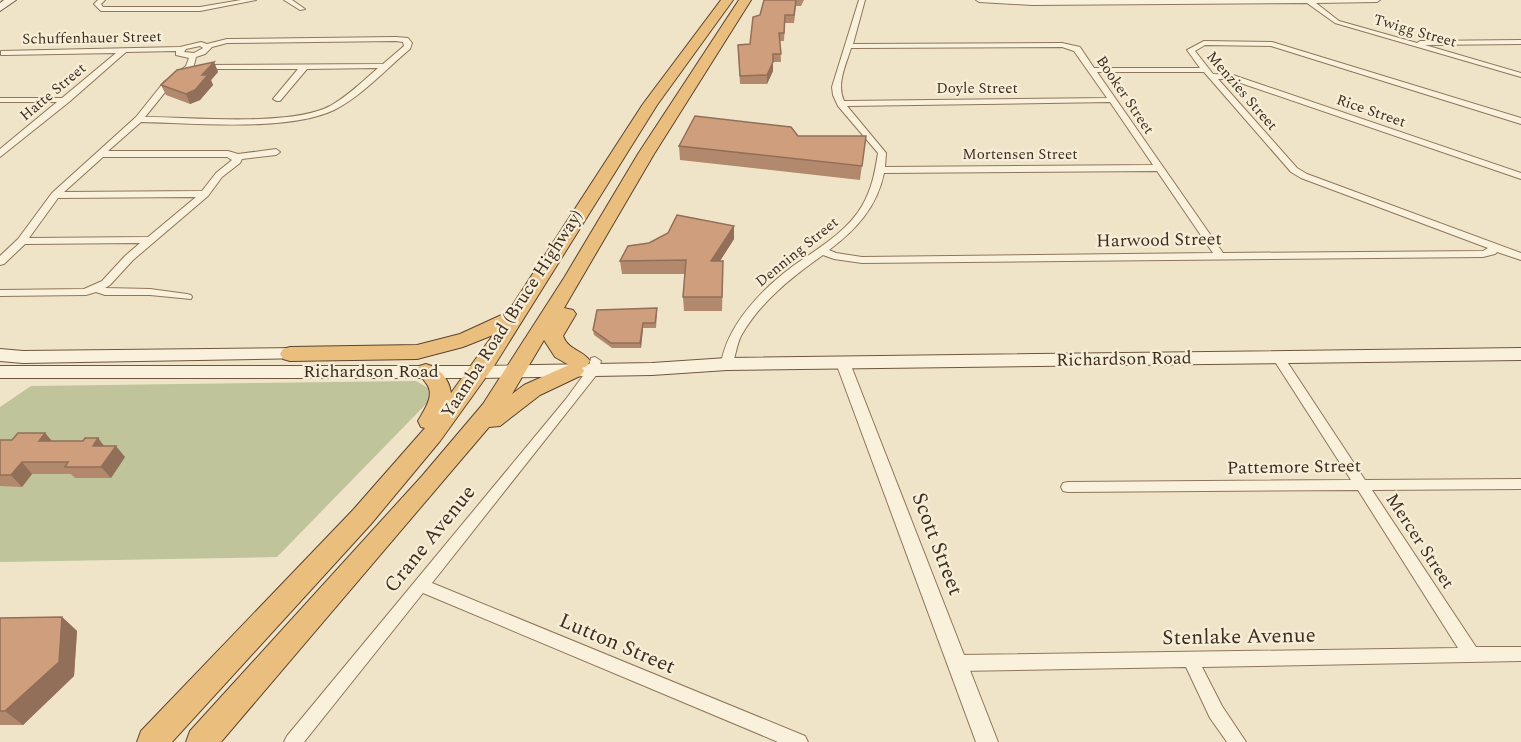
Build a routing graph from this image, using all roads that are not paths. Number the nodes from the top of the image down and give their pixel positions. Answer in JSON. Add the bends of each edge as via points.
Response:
{"nodes":[{"id":1,"x":12,"y":0,"type":"edge"},
{"id":2,"x":102,"y":0,"type":"edge"},
{"id":3,"x":253,"y":0,"type":"edge"},
{"id":4,"x":287,"y":0,"type":"edge"},
{"id":5,"x":727,"y":0,"type":"edge"},
{"id":6,"x":745,"y":0,"type":"edge"},
{"id":7,"x":862,"y":0,"type":"edge"},
{"id":8,"x":979,"y":0,"type":"edge"},
{"id":9,"x":1309,"y":0,"type":"edge"},
{"id":10,"x":1377,"y":0,"type":"edge"},
{"id":11,"x":999,"y":1,"type":"edge"},
{"id":12,"x":0,"y":8,"type":"edge"},
{"id":13,"x":302,"y":9,"type":"dead end"},
{"id":14,"x":1521,"y":42,"type":"edge"},
{"id":15,"x":1407,"y":43,"type":"junction"},
{"id":16,"x":207,"y":46,"type":"junction"},
{"id":17,"x":848,"y":46,"type":"junction"},
{"id":18,"x":180,"y":49,"type":"junction"},
{"id":19,"x":123,"y":51,"type":"junction"},
{"id":20,"x":4,"y":53,"type":"dead end"},
{"id":21,"x":193,"y":55,"type":"junction"},
{"id":22,"x":383,"y":66,"type":"junction"},
{"id":23,"x":190,"y":67,"type":"junction"},
{"id":24,"x":304,"y":67,"type":"junction"},
{"id":25,"x":1092,"y":70,"type":"junction"},
{"id":26,"x":1209,"y":73,"type":"junction"},
{"id":27,"x":1521,"y":75,"type":"edge"},
{"id":28,"x":278,"y":99,"type":"dead end"},
{"id":29,"x":0,"y":100,"type":"edge"},
{"id":30,"x":66,"y":100,"type":"junction"},
{"id":31,"x":1112,"y":100,"type":"junction"},
{"id":32,"x":841,"y":104,"type":"junction"},
{"id":33,"x":139,"y":119,"type":"junction"},
{"id":34,"x":1521,"y":121,"type":"edge"},
{"id":35,"x":276,"y":152,"type":"dead end"},
{"id":36,"x":0,"y":154,"type":"edge"},
{"id":37,"x":101,"y":154,"type":"junction"},
{"id":38,"x":237,"y":157,"type":"junction"},
{"id":39,"x":1159,"y":168,"type":"junction"},
{"id":40,"x":882,"y":170,"type":"junction"},
{"id":41,"x":1521,"y":176,"type":"edge"},
{"id":42,"x":204,"y":194,"type":"junction"},
{"id":43,"x":56,"y":195,"type":"junction"},
{"id":44,"x":151,"y":240,"type":"junction"},
{"id":45,"x":22,"y":241,"type":"junction"},
{"id":46,"x":1495,"y":247,"type":"junction"},
{"id":47,"x":823,"y":251,"type":"junction"},
{"id":48,"x":589,"y":253,"type":"junction"},
{"id":49,"x":1220,"y":256,"type":"junction"},
{"id":50,"x":1521,"y":257,"type":"edge"},
{"id":51,"x":0,"y":262,"type":"edge"},
{"id":52,"x":98,"y":288,"type":"junction"},
{"id":53,"x":0,"y":293,"type":"edge"},
{"id":54,"x":187,"y":297,"type":"dead end"},
{"id":55,"x":516,"y":316,"type":"junction"},
{"id":56,"x":290,"y":354,"type":"junction"},
{"id":57,"x":1521,"y":354,"type":"edge"},
{"id":58,"x":0,"y":355,"type":"edge"},
{"id":59,"x":1278,"y":357,"type":"junction"},
{"id":60,"x":843,"y":363,"type":"junction"},
{"id":61,"x":728,"y":364,"type":"junction"},
{"id":62,"x":482,"y":366,"type":"junction"},
{"id":63,"x":519,"y":366,"type":"junction"},
{"id":64,"x":586,"y":366,"type":"junction"},
{"id":65,"x":426,"y":371,"type":"junction"},
{"id":66,"x":5,"y":374,"type":"edge"},
{"id":67,"x":466,"y":441,"type":"junction"},
{"id":68,"x":1362,"y":484,"type":"junction"},
{"id":69,"x":1521,"y":484,"type":"edge"},
{"id":70,"x":1068,"y":487,"type":"dead end"},
{"id":71,"x":362,"y":517,"type":"junction"},
{"id":72,"x":420,"y":585,"type":"junction"},
{"id":73,"x":1521,"y":654,"type":"edge"},
{"id":74,"x":1472,"y":655,"type":"junction"},
{"id":75,"x":1190,"y":659,"type":"junction"},
{"id":76,"x":958,"y":663,"type":"junction"},
{"id":77,"x":152,"y":742,"type":"edge"},
{"id":78,"x":201,"y":742,"type":"edge"},
{"id":79,"x":293,"y":742,"type":"edge"},
{"id":80,"x":799,"y":742,"type":"edge"},
{"id":81,"x":987,"y":742,"type":"edge"},
{"id":82,"x":1237,"y":742,"type":"edge"}],
"edges":[{"from":1,"to":12,"type":"main road"},
{"from":2,"to":3,"type":"street","via":[[96,4],[101,9],[200,9]]},
{"from":4,"to":13,"type":"street"},
{"from":5,"to":55,"type":"highway","name":"Yaamba Road (Bruce Highway)","via":[[618,152]]},
{"from":6,"to":48,"type":"highway","name":"Yaamba Road (Bruce Highway)","via":[[646,154]]},
{"from":7,"to":17,"type":"street"},
{"from":8,"to":11,"type":"street"},
{"from":9,"to":10,"type":"street"},
{"from":9,"to":11,"type":"street"},
{"from":9,"to":15,"type":"street","name":"Twigg Street","via":[[1337,22]]},
{"from":14,"to":15,"type":"street"},
{"from":15,"to":27,"type":"street","name":"Twigg Street"},
{"from":16,"to":18,"type":"street","name":"Schuffenhauer Street","via":[[196,44]]},
{"from":16,"to":21,"type":"street","via":[[205,51]]},
{"from":16,"to":22,"type":"street","name":"Schuffenhauer Street","via":[[227,41],[405,40],[407,47]]},
{"from":17,"to":25,"type":"street","name":"Booker Street","via":[[1062,45],[1077,48]]},
{"from":17,"to":32,"type":"street","via":[[836,87]]},
{"from":18,"to":19,"type":"street","name":"Schuffenhauer Street"},
{"from":18,"to":21,"type":"street","via":[[180,54]]},
{"from":19,"to":20,"type":"street","name":"Schuffenhauer Street"},
{"from":19,"to":30,"type":"street","name":"Hatte Street"},
{"from":21,"to":23,"type":"street"},
{"from":22,"to":24,"type":"street"},
{"from":22,"to":33,"type":"street","via":[[338,104],[309,116]]},
{"from":23,"to":24,"type":"street"},
{"from":23,"to":33,"type":"street","via":[[167,84]]},
{"from":24,"to":28,"type":"street"},
{"from":25,"to":26,"type":"street","name":"Rice Street"},
{"from":25,"to":31,"type":"street","name":"Booker Street"},
{"from":26,"to":34,"type":"street","name":"Menzies Street","via":[[1191,52],[1193,47],[1204,43],[1272,44]]},
{"from":26,"to":41,"type":"street","name":"Rice Street"},
{"from":26,"to":46,"type":"street","name":"Menzies Street","via":[[1294,170]]},
{"from":29,"to":30,"type":"street"},
{"from":30,"to":36,"type":"street","name":"Hatte Street"},
{"from":31,"to":32,"type":"street","name":"Doyle Street"},
{"from":31,"to":39,"type":"street","name":"Booker Street"},
{"from":32,"to":40,"type":"street","via":[[882,153]]},
{"from":33,"to":37,"type":"street"},
{"from":35,"to":38,"type":"street"},
{"from":37,"to":38,"type":"street"},
{"from":37,"to":43,"type":"street"},
{"from":38,"to":42,"type":"street","via":[[235,164],[219,175]]},
{"from":39,"to":40,"type":"street","name":"Mortensen Street"},
{"from":39,"to":49,"type":"street","name":"Booker Street"},
{"from":40,"to":47,"type":"street","name":"Denning Street","via":[[875,194],[862,216]]},
{"from":42,"to":43,"type":"street"},
{"from":42,"to":44,"type":"street"},
{"from":43,"to":45,"type":"street"},
{"from":44,"to":45,"type":"street"},
{"from":44,"to":52,"type":"street"},
{"from":45,"to":51,"type":"street"},
{"from":46,"to":49,"type":"street","name":"Harwood Street","via":[[1483,254]]},
{"from":46,"to":50,"type":"street","name":"Menzies Street"},
{"from":47,"to":49,"type":"street","name":"Harwood Street","via":[[862,260]]},
{"from":47,"to":61,"type":"street","name":"Denning Street","via":[[763,299],[734,338]]},
{"from":48,"to":63,"type":"highway","name":"Yaamba Road (Bruce Highway)"},
{"from":48,"to":64,"type":"highway","via":[[593,258],[588,273],[553,336],[564,354]]},
{"from":52,"to":53,"type":"street","via":[[86,292]]},
{"from":52,"to":54,"type":"street","via":[[105,292]]},
{"from":55,"to":56,"type":"highway","via":[[465,341],[435,349]]},
{"from":55,"to":62,"type":"highway","name":"Yaamba Road (Bruce Highway)"},
{"from":56,"to":58,"type":"main road","name":"Richardson Road"},
{"from":56,"to":62,"type":"main road","name":"Richardson Road"},
{"from":57,"to":59,"type":"main road","name":"Richardson Road"},
{"from":59,"to":60,"type":"main road","name":"Richardson Road"},
{"from":59,"to":68,"type":"street","name":"Mercer Street"},
{"from":60,"to":61,"type":"main road","name":"Richardson Road"},
{"from":60,"to":76,"type":"street","name":"Scott Street"},
{"from":61,"to":64,"type":"main road","name":"Richardson Road"},
{"from":62,"to":63,"type":"main road","name":"Richardson Road"},
{"from":62,"to":65,"type":"main road","name":"Richardson Road"},
{"from":62,"to":71,"type":"highway","name":"Yaamba Road (Bruce Highway)","via":[[432,435]]},
{"from":63,"to":64,"type":"main road","name":"Richardson Road"},
{"from":63,"to":67,"type":"highway","name":"Yaamba Road (Bruce Highway)"},
{"from":64,"to":67,"type":"highway","via":[[549,380],[520,397]]},
{"from":64,"to":72,"type":"street","name":"Crane Avenue"},
{"from":65,"to":66,"type":"main road","name":"Richardson Road"},
{"from":65,"to":71,"type":"highway","via":[[437,379],[441,390],[436,412],[379,481]]},
{"from":67,"to":78,"type":"highway","name":"Yaamba Road (Bruce Highway)"},
{"from":68,"to":69,"type":"street","name":"Pattemore Street"},
{"from":68,"to":70,"type":"street","name":"Pattemore Street"},
{"from":68,"to":74,"type":"street","name":"Mercer Street"},
{"from":71,"to":77,"type":"highway","name":"Yaamba Road (Bruce Highway)"},
{"from":72,"to":79,"type":"street","name":"Crane Avenue"},
{"from":72,"to":80,"type":"street","name":"Lutton Street"},
{"from":73,"to":74,"type":"street","name":"Stenlake Avenue"},
{"from":74,"to":75,"type":"street","name":"Stenlake Avenue"},
{"from":75,"to":76,"type":"street","name":"Stenlake Avenue"},
{"from":75,"to":82,"type":"street","via":[[1216,712]]},
{"from":76,"to":81,"type":"street","name":"Scott Street"}]}
